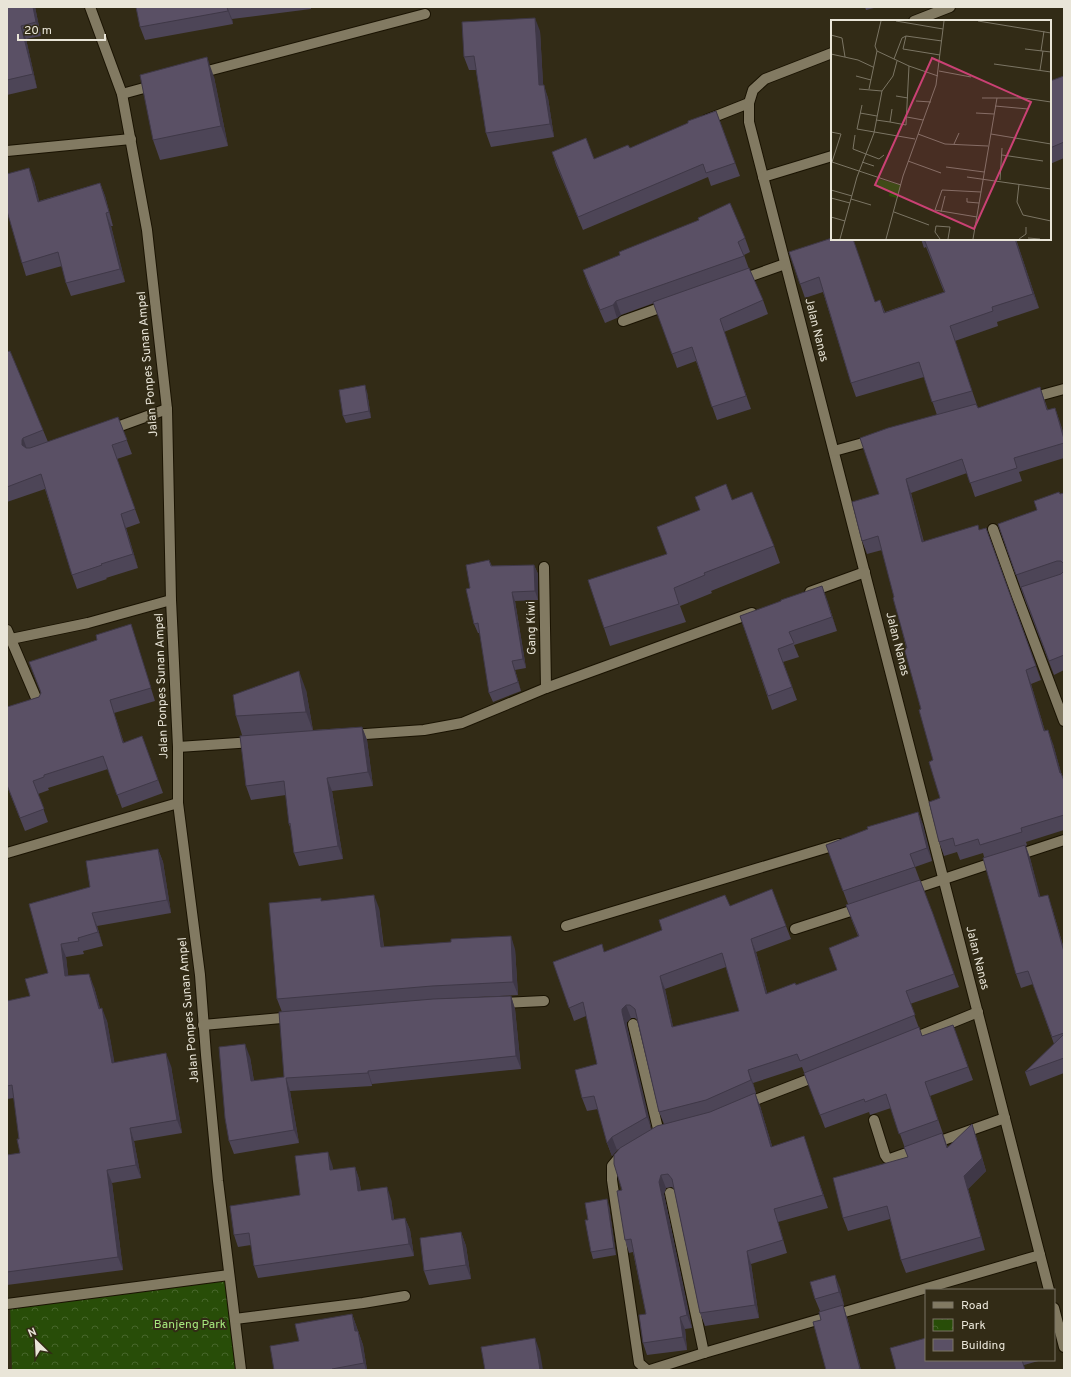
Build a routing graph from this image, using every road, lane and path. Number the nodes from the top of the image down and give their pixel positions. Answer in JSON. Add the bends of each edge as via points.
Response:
{"nodes":[{"id":1,"x":90,"y":7,"type":"edge"},
{"id":2,"x":950,"y":7,"type":"edge"},
{"id":3,"x":425,"y":14,"type":"dead end"},
{"id":4,"x":917,"y":20,"type":"edge"},
{"id":5,"x":831,"y":53,"type":"edge"},
{"id":6,"x":190,"y":76,"type":"edge"},
{"id":7,"x":168,"y":82,"type":"edge"},
{"id":8,"x":122,"y":94,"type":"junction"},
{"id":9,"x":749,"y":103,"type":"junction"},
{"id":10,"x":698,"y":124,"type":"edge"},
{"id":11,"x":130,"y":139,"type":"junction"},
{"id":12,"x":7,"y":151,"type":"edge"},
{"id":13,"x":831,"y":156,"type":"edge"},
{"id":14,"x":763,"y":177,"type":"junction"},
{"id":15,"x":785,"y":264,"type":"junction"},
{"id":16,"x":734,"y":282,"type":"edge"},
{"id":17,"x":675,"y":302,"type":"edge"},
{"id":18,"x":623,"y":321,"type":"dead end"},
{"id":19,"x":1064,"y":389,"type":"edge"},
{"id":20,"x":1018,"y":402,"type":"edge"},
{"id":21,"x":167,"y":409,"type":"junction"},
{"id":22,"x":100,"y":433,"type":"edge"},
{"id":23,"x":888,"y":437,"type":"edge"},
{"id":24,"x":834,"y":451,"type":"junction"},
{"id":25,"x":993,"y":529,"type":"dead end"},
{"id":26,"x":544,"y":567,"type":"dead end"},
{"id":27,"x":865,"y":572,"type":"junction"},
{"id":28,"x":798,"y":596,"type":"edge"},
{"id":29,"x":171,"y":600,"type":"junction"},
{"id":30,"x":761,"y":610,"type":"edge"},
{"id":31,"x":9,"y":634,"type":"edge"},
{"id":32,"x":546,"y":688,"type":"junction"},
{"id":33,"x":7,"y":715,"type":"edge"},
{"id":34,"x":1064,"y":721,"type":"edge"},
{"id":35,"x":344,"y":735,"type":"edge"},
{"id":36,"x":265,"y":741,"type":"edge"},
{"id":37,"x":178,"y":747,"type":"junction"},
{"id":38,"x":178,"y":803,"type":"junction"},
{"id":39,"x":852,"y":840,"type":"edge"},
{"id":40,"x":1064,"y":840,"type":"edge"},
{"id":41,"x":7,"y":853,"type":"edge"},
{"id":42,"x":944,"y":879,"type":"junction"},
{"id":43,"x":899,"y":894,"type":"edge"},
{"id":44,"x":870,"y":904,"type":"edge"},
{"id":45,"x":566,"y":926,"type":"dead end"},
{"id":46,"x":795,"y":929,"type":"dead end"},
{"id":47,"x":544,"y":1001,"type":"dead end"},
{"id":48,"x":491,"y":1003,"type":"edge"},
{"id":49,"x":978,"y":1012,"type":"junction"},
{"id":50,"x":305,"y":1016,"type":"edge"},
{"id":51,"x":633,"y":1024,"type":"dead end"},
{"id":52,"x":203,"y":1025,"type":"junction"},
{"id":53,"x":898,"y":1044,"type":"edge"},
{"id":54,"x":832,"y":1070,"type":"edge"},
{"id":55,"x":738,"y":1107,"type":"edge"},
{"id":56,"x":1005,"y":1118,"type":"junction"},
{"id":57,"x":874,"y":1120,"type":"dead end"},
{"id":58,"x":659,"y":1134,"type":"edge"},
{"id":59,"x":633,"y":1148,"type":"edge"},
{"id":60,"x":670,"y":1193,"type":"dead end"},
{"id":61,"x":1040,"y":1255,"type":"junction"},
{"id":62,"x":229,"y":1275,"type":"junction"},
{"id":63,"x":1049,"y":1289,"type":"edge"},
{"id":64,"x":405,"y":1296,"type":"dead end"},
{"id":65,"x":7,"y":1304,"type":"edge"},
{"id":66,"x":1055,"y":1312,"type":"edge"},
{"id":67,"x":235,"y":1319,"type":"junction"},
{"id":68,"x":1064,"y":1347,"type":"edge"},
{"id":69,"x":704,"y":1353,"type":"junction"},
{"id":70,"x":241,"y":1370,"type":"edge"},
{"id":71,"x":646,"y":1370,"type":"edge"},
{"id":72,"x":650,"y":1370,"type":"edge"}],
"edges":[{"from":1,"to":8,"type":"street","name":"Jalan Ponpes Sunan Ampel"},
{"from":2,"to":4,"type":"street"},
{"from":3,"to":6,"type":"street"},
{"from":5,"to":9,"type":"street","name":"Jalan Nanas","via":[[765,79],[753,90]]},
{"from":7,"to":8,"type":"street"},
{"from":8,"to":11,"type":"street","name":"Jalan Ponpes Sunan Ampel"},
{"from":9,"to":10,"type":"street"},
{"from":9,"to":14,"type":"street","name":"Jalan Nanas","via":[[749,122]]},
{"from":11,"to":12,"type":"street"},
{"from":11,"to":21,"type":"street","name":"Jalan Ponpes Sunan Ampel","via":[[147,230]]},
{"from":13,"to":14,"type":"street"},
{"from":14,"to":15,"type":"street","name":"Jalan Nanas"},
{"from":15,"to":16,"type":"street"},
{"from":15,"to":24,"type":"street","name":"Jalan Nanas"},
{"from":17,"to":18,"type":"street"},
{"from":19,"to":20,"type":"street"},
{"from":21,"to":22,"type":"street"},
{"from":21,"to":29,"type":"street","name":"Jalan Ponpes Sunan Ampel"},
{"from":23,"to":24,"type":"street"},
{"from":24,"to":27,"type":"street","name":"Jalan Nanas"},
{"from":25,"to":34,"type":"street","via":[[1020,595]]},
{"from":26,"to":32,"type":"street","name":"Gang Kiwi"},
{"from":27,"to":28,"type":"street"},
{"from":27,"to":42,"type":"street","name":"Jalan Nanas","via":[[923,818]]},
{"from":29,"to":31,"type":"street","via":[[88,622]]},
{"from":29,"to":37,"type":"street","name":"Jalan Ponpes Sunan Ampel"},
{"from":30,"to":32,"type":"street"},
{"from":31,"to":33,"type":"street","via":[[39,706]]},
{"from":32,"to":35,"type":"street","via":[[462,722],[424,730]]},
{"from":36,"to":37,"type":"street"},
{"from":37,"to":38,"type":"street","name":"Jalan Ponpes Sunan Ampel"},
{"from":38,"to":41,"type":"street"},
{"from":38,"to":52,"type":"street","name":"Jalan Ponpes Sunan Ampel","via":[[200,975]]},
{"from":39,"to":45,"type":"street"},
{"from":40,"to":42,"type":"street"},
{"from":42,"to":43,"type":"street"},
{"from":42,"to":49,"type":"street","name":"Jalan Nanas"},
{"from":44,"to":46,"type":"street"},
{"from":47,"to":48,"type":"street"},
{"from":49,"to":53,"type":"street"},
{"from":49,"to":56,"type":"street","name":"Jalan Nanas"},
{"from":50,"to":52,"type":"street"},
{"from":51,"to":58,"type":"street"},
{"from":52,"to":62,"type":"street","name":"Jalan Ponpes Sunan Ampel"},
{"from":54,"to":55,"type":"street"},
{"from":56,"to":57,"type":"street","via":[[890,1159],[885,1155]]},
{"from":56,"to":61,"type":"street","name":"Jalan Nanas"},
{"from":59,"to":71,"type":"street","via":[[620,1156],[612,1166],[612,1180],[639,1363]]},
{"from":60,"to":69,"type":"street"},
{"from":61,"to":63,"type":"street","name":"Jalan Nanas"},
{"from":61,"to":69,"type":"street"},
{"from":62,"to":65,"type":"street"},
{"from":62,"to":67,"type":"street","name":"Jalan Ponpes Sunan Ampel"},
{"from":64,"to":67,"type":"street"},
{"from":66,"to":68,"type":"street"},
{"from":67,"to":70,"type":"street","name":"Jalan Ponpes Sunan Ampel"},
{"from":69,"to":72,"type":"street"}]}
